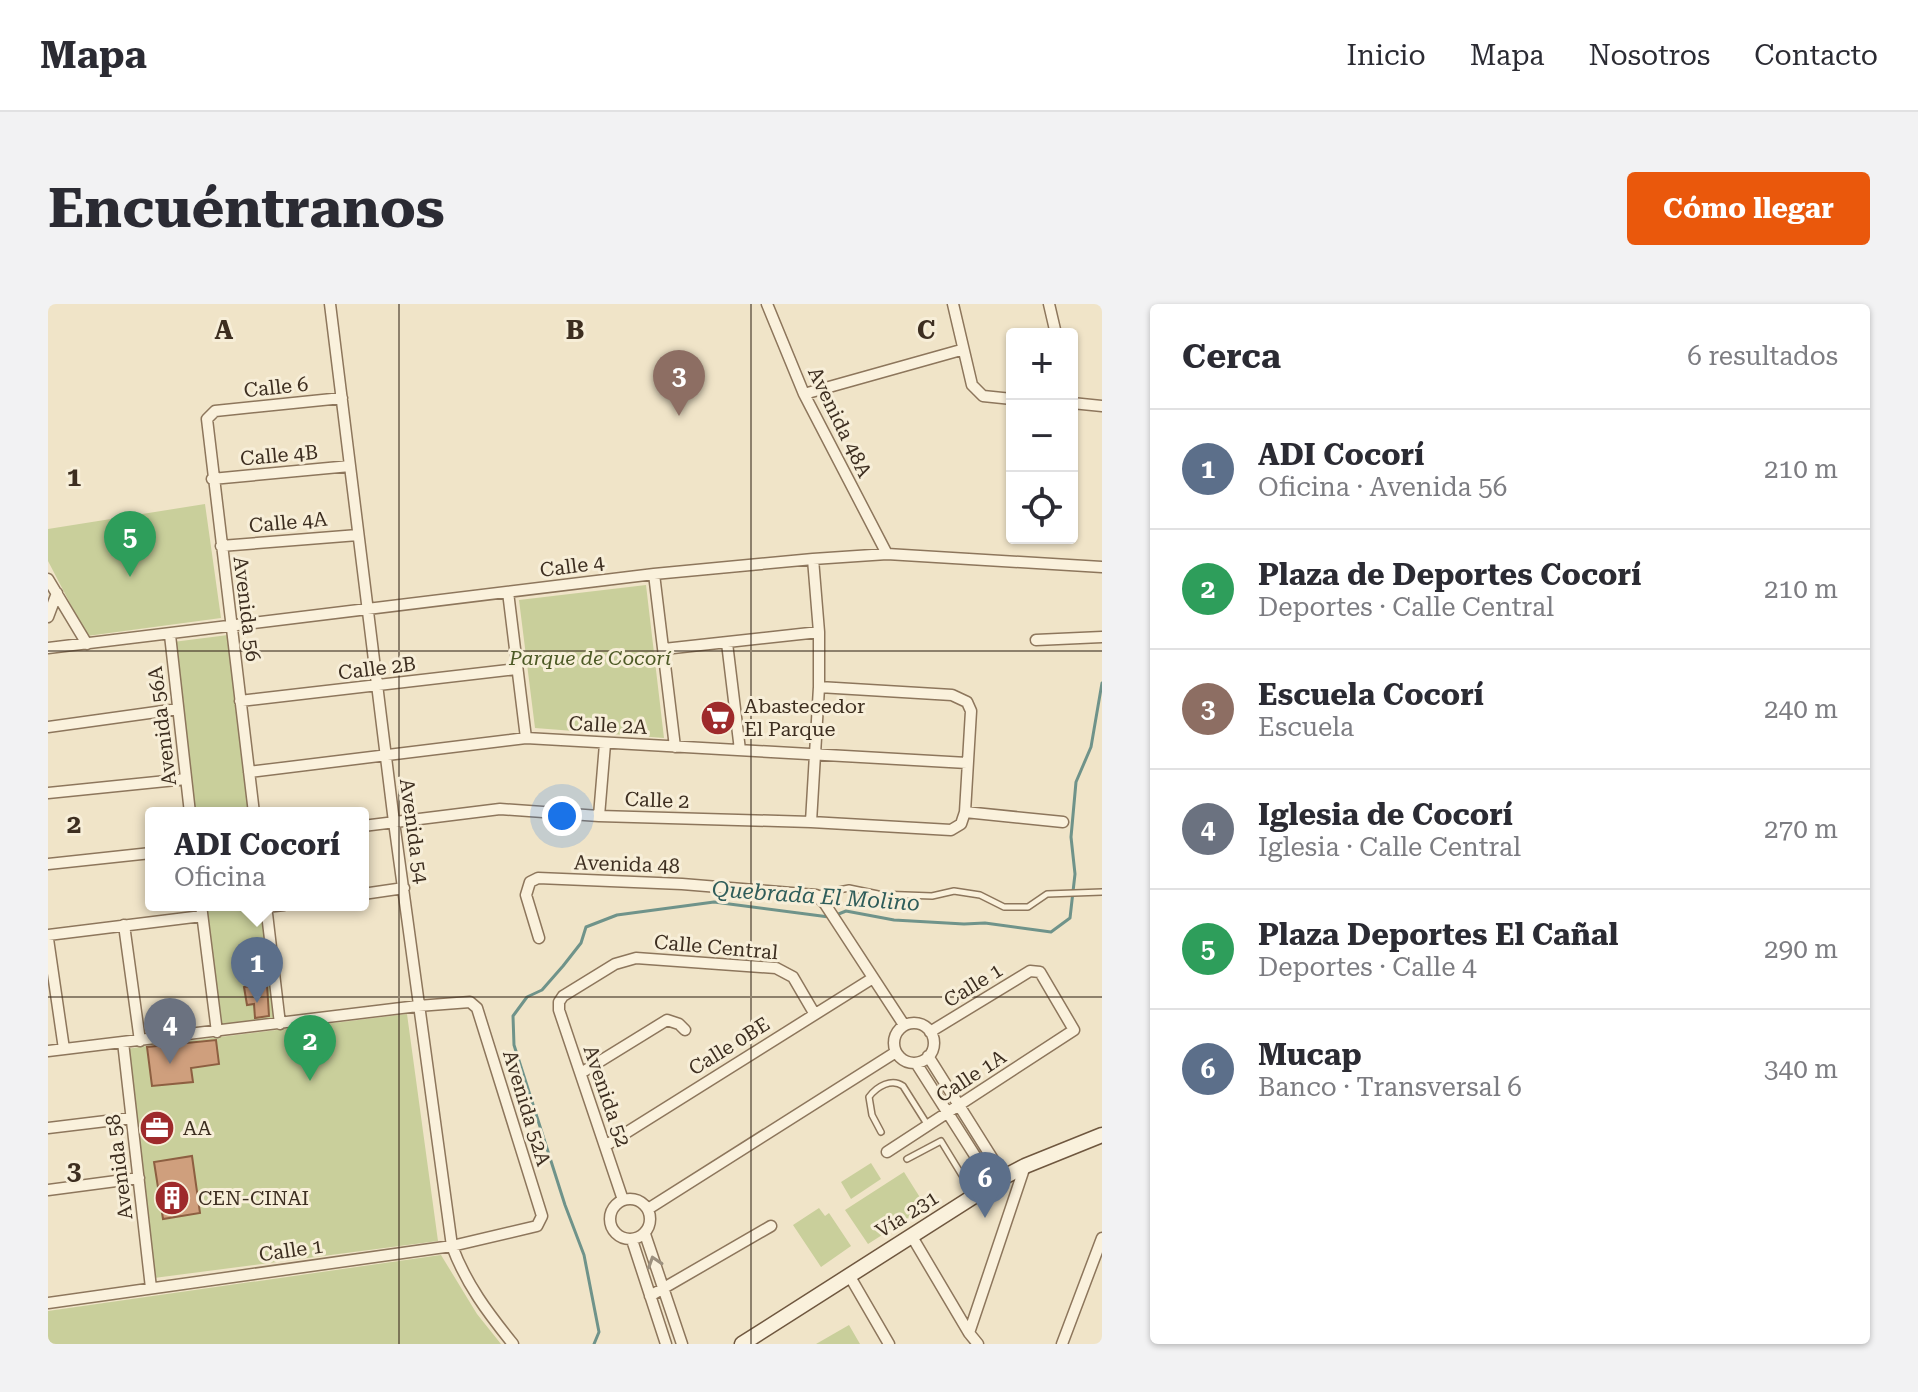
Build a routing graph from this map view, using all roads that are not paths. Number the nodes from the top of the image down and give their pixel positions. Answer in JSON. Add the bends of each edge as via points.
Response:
{"nodes":[{"id":1,"x":330,"y":304,"type":"edge"},
{"id":2,"x":767,"y":304,"type":"edge"},
{"id":3,"x":953,"y":304,"type":"edge"},
{"id":4,"x":1049,"y":304,"type":"edge"},
{"id":5,"x":1055,"y":328,"type":"edge"},
{"id":6,"x":961,"y":350,"type":"junction"},
{"id":7,"x":804,"y":394,"type":"junction"},
{"id":8,"x":342,"y":398,"type":"junction"},
{"id":9,"x":1006,"y":398,"type":"edge"},
{"id":10,"x":1078,"y":404,"type":"edge"},
{"id":11,"x":1102,"y":406,"type":"edge"},
{"id":12,"x":215,"y":411,"type":"joint"},
{"id":13,"x":350,"y":466,"type":"junction"},
{"id":14,"x":212,"y":479,"type":"junction"},
{"id":15,"x":358,"y":535,"type":"junction"},
{"id":16,"x":221,"y":546,"type":"junction"},
{"id":17,"x":887,"y":554,"type":"junction"},
{"id":18,"x":813,"y":559,"type":"junction"},
{"id":19,"x":1102,"y":567,"type":"edge"},
{"id":20,"x":654,"y":574,"type":"junction"},
{"id":21,"x":48,"y":579,"type":"edge"},
{"id":22,"x":508,"y":592,"type":"junction"},
{"id":23,"x":57,"y":593,"type":"junction"},
{"id":24,"x":367,"y":610,"type":"junction"},
{"id":25,"x":48,"y":617,"type":"edge"},
{"id":26,"x":231,"y":626,"type":"junction"},
{"id":27,"x":819,"y":632,"type":"junction"},
{"id":28,"x":170,"y":635,"type":"junction"},
{"id":29,"x":1102,"y":637,"type":"edge"},
{"id":30,"x":1036,"y":640,"type":"dead end"},
{"id":31,"x":727,"y":643,"type":"junction"},
{"id":32,"x":87,"y":644,"type":"junction"},
{"id":33,"x":48,"y":648,"type":"edge"},
{"id":34,"x":664,"y":649,"type":"junction"},
{"id":35,"x":517,"y":669,"type":"junction"},
{"id":36,"x":376,"y":686,"type":"junction"},
{"id":37,"x":819,"y":687,"type":"junction"},
{"id":38,"x":240,"y":701,"type":"junction"},
{"id":39,"x":178,"y":709,"type":"junction"},
{"id":40,"x":48,"y":727,"type":"edge"},
{"id":41,"x":526,"y":738,"type":"junction"},
{"id":42,"x":605,"y":744,"type":"junction"},
{"id":43,"x":675,"y":747,"type":"junction"},
{"id":44,"x":740,"y":750,"type":"junction"},
{"id":45,"x":386,"y":755,"type":"junction"},
{"id":46,"x":815,"y":755,"type":"junction"},
{"id":47,"x":967,"y":763,"type":"junction"},
{"id":48,"x":249,"y":772,"type":"junction"},
{"id":49,"x":186,"y":779,"type":"junction"},
{"id":50,"x":48,"y":793,"type":"edge"},
{"id":51,"x":189,"y":807,"type":"edge"},
{"id":52,"x":253,"y":807,"type":"edge"},
{"id":53,"x":965,"y":812,"type":"junction"},
{"id":54,"x":599,"y":816,"type":"junction"},
{"id":55,"x":394,"y":822,"type":"junction"},
{"id":56,"x":811,"y":822,"type":"junction"},
{"id":57,"x":1063,"y":822,"type":"dead end"},
{"id":58,"x":369,"y":825,"type":"edge"},
{"id":59,"x":145,"y":854,"type":"edge"},
{"id":60,"x":48,"y":864,"type":"edge"},
{"id":61,"x":404,"y":888,"type":"junction"},
{"id":62,"x":1102,"y":892,"type":"edge"},
{"id":63,"x":369,"y":893,"type":"edge"},
{"id":64,"x":816,"y":895,"type":"junction"},
{"id":65,"x":197,"y":911,"type":"edge"},
{"id":66,"x":202,"y":911,"type":"edge"},
{"id":67,"x":267,"y":911,"type":"edge"},
{"id":68,"x":124,"y":925,"type":"junction"},
{"id":69,"x":48,"y":937,"type":"edge"},
{"id":70,"x":539,"y":938,"type":"dead end"},
{"id":71,"x":1036,"y":970,"type":"joint"},
{"id":72,"x":873,"y":978,"type":"junction"},
{"id":73,"x":559,"y":1002,"type":"joint"},
{"id":74,"x":418,"y":1006,"type":"junction"},
{"id":75,"x":814,"y":1013,"type":"junction"},
{"id":76,"x":280,"y":1024,"type":"junction"},
{"id":77,"x":904,"y":1025,"type":"junction"},
{"id":78,"x":685,"y":1030,"type":"dead end"},
{"id":79,"x":217,"y":1032,"type":"junction"},
{"id":80,"x":930,"y":1032,"type":"junction"},
{"id":81,"x":140,"y":1041,"type":"junction"},
{"id":82,"x":123,"y":1042,"type":"junction"},
{"id":83,"x":64,"y":1049,"type":"junction"},
{"id":84,"x":48,"y":1051,"type":"edge"},
{"id":85,"x":896,"y":1052,"type":"junction"},
{"id":86,"x":928,"y":1056,"type":"junction"},
{"id":87,"x":916,"y":1063,"type":"junction"},
{"id":88,"x":581,"y":1073,"type":"junction"},
{"id":89,"x":959,"y":1105,"type":"junction"},
{"id":90,"x":948,"y":1113,"type":"junction"},
{"id":91,"x":131,"y":1118,"type":"junction"},
{"id":92,"x":928,"y":1125,"type":"junction"},
{"id":93,"x":48,"y":1128,"type":"edge"},
{"id":94,"x":881,"y":1132,"type":"dead end"},
{"id":95,"x":1102,"y":1135,"type":"edge"},
{"id":96,"x":605,"y":1146,"type":"junction"},
{"id":97,"x":887,"y":1152,"type":"dead end"},
{"id":98,"x":907,"y":1159,"type":"dead end"},
{"id":99,"x":1025,"y":1166,"type":"junction"},
{"id":100,"x":139,"y":1178,"type":"junction"},
{"id":101,"x":998,"y":1181,"type":"junction"},
{"id":102,"x":48,"y":1190,"type":"edge"},
{"id":103,"x":974,"y":1195,"type":"junction"},
{"id":104,"x":623,"y":1200,"type":"junction"},
{"id":105,"x":648,"y":1209,"type":"junction"},
{"id":106,"x":537,"y":1226,"type":"joint"},
{"id":107,"x":771,"y":1226,"type":"dead end"},
{"id":108,"x":645,"y":1234,"type":"junction"},
{"id":109,"x":911,"y":1235,"type":"junction"},
{"id":110,"x":1102,"y":1238,"type":"edge"},
{"id":111,"x":632,"y":1240,"type":"junction"},
{"id":112,"x":452,"y":1246,"type":"junction"},
{"id":113,"x":849,"y":1275,"type":"junction"},
{"id":114,"x":151,"y":1288,"type":"junction"},
{"id":115,"x":663,"y":1290,"type":"junction"},
{"id":116,"x":650,"y":1296,"type":"junction"},
{"id":117,"x":48,"y":1303,"type":"edge"},
{"id":118,"x":969,"y":1333,"type":"junction"},
{"id":119,"x":513,"y":1344,"type":"edge"},
{"id":120,"x":666,"y":1344,"type":"edge"},
{"id":121,"x":682,"y":1344,"type":"edge"},
{"id":122,"x":742,"y":1344,"type":"edge"},
{"id":123,"x":889,"y":1344,"type":"edge"},
{"id":124,"x":978,"y":1344,"type":"edge"},
{"id":125,"x":1062,"y":1344,"type":"edge"}],
"edges":[{"from":1,"to":8,"type":"street","name":"Avenida 54"},
{"from":2,"to":7,"type":"street","name":"Avenida 48A"},
{"from":3,"to":6,"type":"street"},
{"from":4,"to":5,"type":"street"},
{"from":6,"to":7,"type":"street"},
{"from":6,"to":9,"type":"street","via":[[975,391]]},
{"from":7,"to":17,"type":"street","name":"Avenida 48A"},
{"from":8,"to":12,"type":"street","name":"Calle 6"},
{"from":8,"to":13,"type":"street","name":"Avenida 54"},
{"from":10,"to":11,"type":"street"},
{"from":12,"to":14,"type":"street","name":"Avenida 56","via":[[207,419]]},
{"from":13,"to":14,"type":"street","name":"Calle 4B"},
{"from":13,"to":15,"type":"street","name":"Avenida 54"},
{"from":14,"to":16,"type":"street","name":"Avenida 56"},
{"from":15,"to":16,"type":"street","name":"Calle 4A"},
{"from":15,"to":24,"type":"street","name":"Avenida 54"},
{"from":16,"to":26,"type":"street","name":"Avenida 56"},
{"from":17,"to":18,"type":"street","name":"Calle 4"},
{"from":17,"to":19,"type":"street","name":"Calle 4"},
{"from":18,"to":20,"type":"street","name":"Calle 4"},
{"from":18,"to":27,"type":"street"},
{"from":20,"to":22,"type":"street","name":"Calle 4"},
{"from":20,"to":34,"type":"street"},
{"from":21,"to":23,"type":"street"},
{"from":22,"to":24,"type":"street","name":"Calle 4"},
{"from":22,"to":35,"type":"street"},
{"from":23,"to":25,"type":"street"},
{"from":23,"to":32,"type":"street"},
{"from":24,"to":26,"type":"street","name":"Calle 4"},
{"from":24,"to":36,"type":"street","name":"Avenida 54"},
{"from":26,"to":28,"type":"street","name":"Calle 4"},
{"from":26,"to":38,"type":"street","name":"Avenida 56"},
{"from":27,"to":31,"type":"street"},
{"from":27,"to":37,"type":"street"},
{"from":28,"to":32,"type":"street","name":"Calle 4"},
{"from":28,"to":39,"type":"street","name":"Avenida 56A"},
{"from":29,"to":30,"type":"street"},
{"from":31,"to":34,"type":"street"},
{"from":31,"to":44,"type":"street"},
{"from":32,"to":33,"type":"street","name":"Calle 4"},
{"from":34,"to":43,"type":"street"},
{"from":35,"to":36,"type":"street","name":"Calle 2B"},
{"from":35,"to":41,"type":"street"},
{"from":36,"to":38,"type":"street","name":"Calle 2B"},
{"from":36,"to":45,"type":"street","name":"Avenida 54"},
{"from":37,"to":46,"type":"street"},
{"from":37,"to":47,"type":"street","via":[[952,695],[970,706]]},
{"from":38,"to":48,"type":"street","name":"Avenida 56"},
{"from":39,"to":40,"type":"street"},
{"from":39,"to":49,"type":"street","name":"Avenida 56A"},
{"from":41,"to":42,"type":"street","name":"Calle 2A"},
{"from":41,"to":45,"type":"street","name":"Calle 2A"},
{"from":42,"to":43,"type":"street","name":"Calle 2A"},
{"from":42,"to":54,"type":"street"},
{"from":43,"to":44,"type":"street","name":"Calle 2A"},
{"from":44,"to":46,"type":"street","name":"Calle 2A"},
{"from":45,"to":48,"type":"street","name":"Calle 2A"},
{"from":45,"to":55,"type":"street","name":"Avenida 54"},
{"from":46,"to":47,"type":"street","name":"Calle 2A"},
{"from":46,"to":56,"type":"street"},
{"from":47,"to":53,"type":"street"},
{"from":48,"to":52,"type":"street","name":"Avenida 56"},
{"from":49,"to":50,"type":"street"},
{"from":49,"to":51,"type":"street","name":"Avenida 56A"},
{"from":53,"to":56,"type":"street","name":"Calle 2","via":[[961,824],[951,830]]},
{"from":53,"to":57,"type":"street"},
{"from":54,"to":55,"type":"street","name":"Calle 2","via":[[500,809]]},
{"from":54,"to":56,"type":"street","name":"Calle 2"},
{"from":55,"to":58,"type":"street","name":"Calle 2"},
{"from":55,"to":61,"type":"street","name":"Avenida 54"},
{"from":59,"to":60,"type":"street"},
{"from":61,"to":63,"type":"street"},
{"from":61,"to":74,"type":"street","name":"Avenida 54"},
{"from":62,"to":64,"type":"lane","via":[[1047,894],[1028,907],[997,905],[962,891],[932,896],[849,888]]},
{"from":64,"to":70,"type":"street","name":"Avenida 48","via":[[538,878],[530,882],[526,895]]},
{"from":64,"to":72,"type":"street"},
{"from":65,"to":68,"type":"street"},
{"from":66,"to":79,"type":"street"},
{"from":67,"to":76,"type":"street"},
{"from":68,"to":69,"type":"street"},
{"from":68,"to":81,"type":"street"},
{"from":69,"to":83,"type":"street"},
{"from":71,"to":80,"type":"street","name":"Calle 1"},
{"from":71,"to":89,"type":"street","name":"Calle 1A","via":[[1074,1030]]},
{"from":72,"to":75,"type":"street","name":"Calle 0BE"},
{"from":72,"to":77,"type":"street"},
{"from":73,"to":75,"type":"street","name":"Calle Central","via":[[615,964],[636,958],[776,968],[793,977]]},
{"from":73,"to":88,"type":"street","name":"Avenida 52"},
{"from":74,"to":76,"type":"street"},
{"from":74,"to":106,"type":"street","name":"Avenida 52A","via":[[470,1002],[477,1008],[542,1216]]},
{"from":74,"to":112,"type":"street","name":"Avenida 54"},
{"from":75,"to":96,"type":"street","name":"Calle 0BE"},
{"from":76,"to":79,"type":"street"},
{"from":77,"to":80,"type":"street","via":[[918,1024]]},
{"from":77,"to":85,"type":"street","via":[[894,1040]]},
{"from":78,"to":88,"type":"street","via":[[667,1020]]},
{"from":79,"to":81,"type":"street"},
{"from":80,"to":86,"type":"street","via":[[933,1047]]},
{"from":81,"to":82,"type":"street"},
{"from":82,"to":83,"type":"street"},
{"from":82,"to":91,"type":"street","name":"Avenida 58"},
{"from":83,"to":84,"type":"street"},
{"from":85,"to":87,"type":"street","via":[[904,1061]]},
{"from":85,"to":105,"type":"street"},
{"from":86,"to":87,"type":"street"},
{"from":86,"to":89,"type":"street"},
{"from":87,"to":90,"type":"street"},
{"from":88,"to":96,"type":"street","name":"Avenida 52"},
{"from":89,"to":90,"type":"street","name":"Calle 1A"},
{"from":89,"to":101,"type":"street"},
{"from":90,"to":92,"type":"street","name":"Calle 1A"},
{"from":90,"to":101,"type":"street"},
{"from":91,"to":93,"type":"street"},
{"from":91,"to":100,"type":"street","name":"Avenida 58"},
{"from":92,"to":94,"type":"lane","via":[[903,1086],[890,1082],[869,1097]]},
{"from":92,"to":97,"type":"street","name":"Calle 1A"},
{"from":95,"to":99,"type":"main road","name":"Vía 231"},
{"from":96,"to":104,"type":"street","name":"Avenida 52"},
{"from":98,"to":103,"type":"lane","via":[[941,1141]]},
{"from":99,"to":101,"type":"main road","name":"Vía 231"},
{"from":99,"to":118,"type":"street"},
{"from":100,"to":102,"type":"street"},
{"from":100,"to":114,"type":"street","name":"Avenida 58"},
{"from":101,"to":103,"type":"main road","name":"Vía 231"},
{"from":103,"to":109,"type":"main road","name":"Vía 231"},
{"from":104,"to":105,"type":"street","via":[[637,1200]]},
{"from":104,"to":111,"type":"street","via":[[612,1210],[610,1224],[618,1236]]},
{"from":105,"to":108,"type":"street"},
{"from":106,"to":112,"type":"street","name":"Calle 1"},
{"from":107,"to":115,"type":"street"},
{"from":108,"to":111,"type":"street"},
{"from":115,"to":108,"type":"street","one_way":true},
{"from":109,"to":113,"type":"main road","name":"Vía 231"},
{"from":109,"to":118,"type":"street"},
{"from":110,"to":125,"type":"street"},
{"from":111,"to":116,"type":"street"},
{"from":112,"to":114,"type":"street","name":"Calle 1"},
{"from":112,"to":119,"type":"street","name":"Avenida 54","via":[[480,1302]]},
{"from":113,"to":122,"type":"main road","name":"Vía 231"},
{"from":113,"to":123,"type":"street"},
{"from":114,"to":117,"type":"street","name":"Calle 1"},
{"from":115,"to":116,"type":"street"},
{"from":115,"to":121,"type":"street"},
{"from":116,"to":120,"type":"street"},
{"from":118,"to":124,"type":"street"}]}
